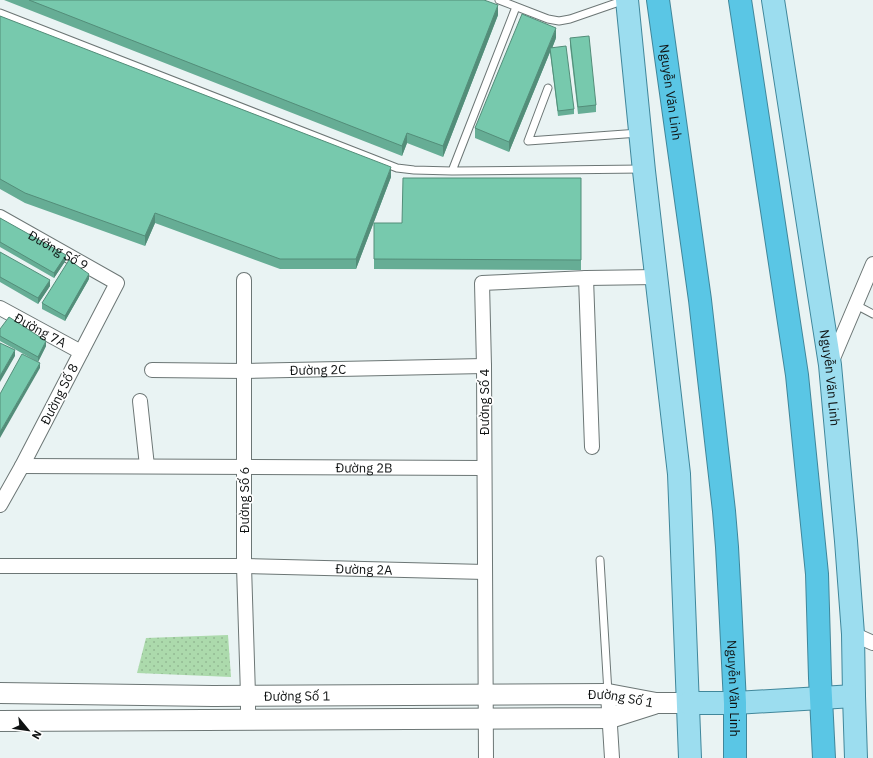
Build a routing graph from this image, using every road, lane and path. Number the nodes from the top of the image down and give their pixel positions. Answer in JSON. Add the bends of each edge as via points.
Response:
{"nodes":[{"id":1,"x":499,"y":0,"type":"edge"},
{"id":2,"x":627,"y":0,"type":"edge"},
{"id":3,"x":658,"y":0,"type":"edge"},
{"id":4,"x":740,"y":0,"type":"edge"},
{"id":5,"x":773,"y":0,"type":"edge"},
{"id":6,"x":516,"y":7,"type":"junction"},
{"id":7,"x":0,"y":13,"type":"edge"},
{"id":8,"x":548,"y":88,"type":"dead end"},
{"id":9,"x":640,"y":132,"type":"junction"},
{"id":10,"x":644,"y":169,"type":"junction"},
{"id":11,"x":452,"y":171,"type":"junction"},
{"id":12,"x":0,"y":217,"type":"edge"},
{"id":13,"x":872,"y":270,"type":"edge"},
{"id":14,"x":657,"y":277,"type":"junction"},
{"id":15,"x":586,"y":278,"type":"junction"},
{"id":16,"x":244,"y":280,"type":"dead end"},
{"id":17,"x":117,"y":283,"type":"joint"},
{"id":18,"x":856,"y":305,"type":"junction"},
{"id":19,"x":1,"y":310,"type":"edge"},
{"id":20,"x":873,"y":314,"type":"edge"},
{"id":21,"x":81,"y":352,"type":"junction"},
{"id":22,"x":830,"y":365,"type":"junction"},
{"id":23,"x":484,"y":366,"type":"junction"},
{"id":24,"x":152,"y":370,"type":"dead end"},
{"id":25,"x":245,"y":371,"type":"junction"},
{"id":26,"x":140,"y":401,"type":"dead end"},
{"id":27,"x":592,"y":447,"type":"dead end"},
{"id":28,"x":22,"y":466,"type":"junction"},
{"id":29,"x":147,"y":466,"type":"junction"},
{"id":30,"x":244,"y":466,"type":"junction"},
{"id":31,"x":484,"y":468,"type":"junction"},
{"id":32,"x":0,"y":505,"type":"edge"},
{"id":33,"x":600,"y":560,"type":"dead end"},
{"id":34,"x":0,"y":566,"type":"edge"},
{"id":35,"x":244,"y":566,"type":"junction"},
{"id":36,"x":485,"y":572,"type":"junction"},
{"id":37,"x":853,"y":634,"type":"junction"},
{"id":38,"x":873,"y":643,"type":"edge"},
{"id":39,"x":0,"y":693,"type":"edge"},
{"id":40,"x":486,"y":694,"type":"junction"},
{"id":41,"x":608,"y":694,"type":"junction"},
{"id":42,"x":248,"y":695,"type":"junction"},
{"id":43,"x":854,"y":696,"type":"junction"},
{"id":44,"x":821,"y":698,"type":"junction"},
{"id":45,"x":656,"y":703,"type":"junction"},
{"id":46,"x":689,"y":703,"type":"junction"},
{"id":47,"x":735,"y":703,"type":"junction"},
{"id":48,"x":610,"y":718,"type":"junction"},
{"id":49,"x":486,"y":719,"type":"junction"},
{"id":50,"x":248,"y":720,"type":"junction"},
{"id":51,"x":0,"y":721,"type":"edge"},
{"id":52,"x":486,"y":758,"type":"edge"},
{"id":53,"x":612,"y":758,"type":"edge"},
{"id":54,"x":690,"y":758,"type":"edge"},
{"id":55,"x":735,"y":758,"type":"edge"},
{"id":56,"x":824,"y":758,"type":"edge"},
{"id":57,"x":856,"y":758,"type":"edge"}],
"edges":[{"from":1,"to":6,"type":"lane"},
{"from":2,"to":6,"type":"lane","via":[[564,21],[554,21]]},
{"from":2,"to":9,"type":"main road"},
{"from":3,"to":47,"type":"highway","name":"Nguyễn Văn Linh","via":[[700,300],[724,511]]},
{"from":4,"to":44,"type":"highway","via":[[797,375],[817,574]]},
{"from":5,"to":22,"type":"main road","name":"Nguyễn Văn Linh"},
{"from":6,"to":11,"type":"lane"},
{"from":7,"to":11,"type":"lane","via":[[388,165],[405,170]]},
{"from":8,"to":9,"type":"lane","via":[[528,141]]},
{"from":9,"to":10,"type":"main road"},
{"from":10,"to":11,"type":"lane"},
{"from":10,"to":14,"type":"main road"},
{"from":12,"to":17,"type":"street","name":"Đường Số 9"},
{"from":13,"to":18,"type":"street"},
{"from":14,"to":15,"type":"street","name":"Đường Số 4"},
{"from":14,"to":46,"type":"main road","via":[[679,474]]},
{"from":15,"to":23,"type":"street","name":"Đường Số 4","via":[[482,283]]},
{"from":15,"to":27,"type":"street"},
{"from":16,"to":25,"type":"street","name":"Đường Số 6"},
{"from":17,"to":21,"type":"street","name":"Đường Số 8"},
{"from":18,"to":20,"type":"lane"},
{"from":18,"to":22,"type":"street"},
{"from":19,"to":21,"type":"street","name":"Đường 7A"},
{"from":21,"to":28,"type":"street","name":"Đường Số 8"},
{"from":22,"to":37,"type":"main road","name":"Nguyễn Văn Linh"},
{"from":23,"to":25,"type":"street","name":"Đường 2C"},
{"from":23,"to":31,"type":"street","name":"Đường Số 4"},
{"from":24,"to":25,"type":"street","name":"Đường 2C"},
{"from":25,"to":30,"type":"street","name":"Đường Số 6"},
{"from":26,"to":29,"type":"street"},
{"from":28,"to":29,"type":"street","name":"Đường 2B"},
{"from":28,"to":32,"type":"street","name":"Đường Số 8"},
{"from":29,"to":30,"type":"street","name":"Đường 2B"},
{"from":30,"to":31,"type":"street","name":"Đường 2B"},
{"from":30,"to":35,"type":"street","name":"Đường Số 6"},
{"from":31,"to":36,"type":"street","name":"Đường Số 4"},
{"from":33,"to":41,"type":"lane"},
{"from":34,"to":35,"type":"street","name":"Đường 2A"},
{"from":35,"to":36,"type":"street","name":"Đường 2A"},
{"from":35,"to":42,"type":"street","name":"Đường Số 6"},
{"from":36,"to":40,"type":"street","name":"Đường Số 4"},
{"from":37,"to":38,"type":"street"},
{"from":37,"to":43,"type":"main road","name":"Nguyễn Văn Linh"},
{"from":39,"to":42,"type":"street","name":"Đường Số 1"},
{"from":40,"to":41,"type":"street","name":"Đường Số 1"},
{"from":40,"to":42,"type":"street","name":"Đường Số 1"},
{"from":40,"to":49,"type":"street","name":"Đường Số 4"},
{"from":41,"to":45,"type":"street","name":"Đường Số 1"},
{"from":41,"to":48,"type":"street"},
{"from":42,"to":50,"type":"street","name":"Đường Số 6"},
{"from":43,"to":44,"type":"main road"},
{"from":43,"to":57,"type":"main road","name":"Nguyễn Văn Linh"},
{"from":44,"to":47,"type":"main road"},
{"from":44,"to":56,"type":"highway"},
{"from":45,"to":46,"type":"street","name":"Đường Số 1"},
{"from":45,"to":48,"type":"street","name":"Đường Số 1"},
{"from":46,"to":47,"type":"main road"},
{"from":46,"to":54,"type":"main road"},
{"from":47,"to":55,"type":"highway","name":"Nguyễn Văn Linh"},
{"from":48,"to":49,"type":"street","name":"Đường Số 1"},
{"from":48,"to":53,"type":"street"},
{"from":49,"to":50,"type":"street","name":"Đường Số 1"},
{"from":49,"to":52,"type":"street","name":"Đường Số 4"},
{"from":50,"to":51,"type":"street","name":"Đường Số 1"}]}
